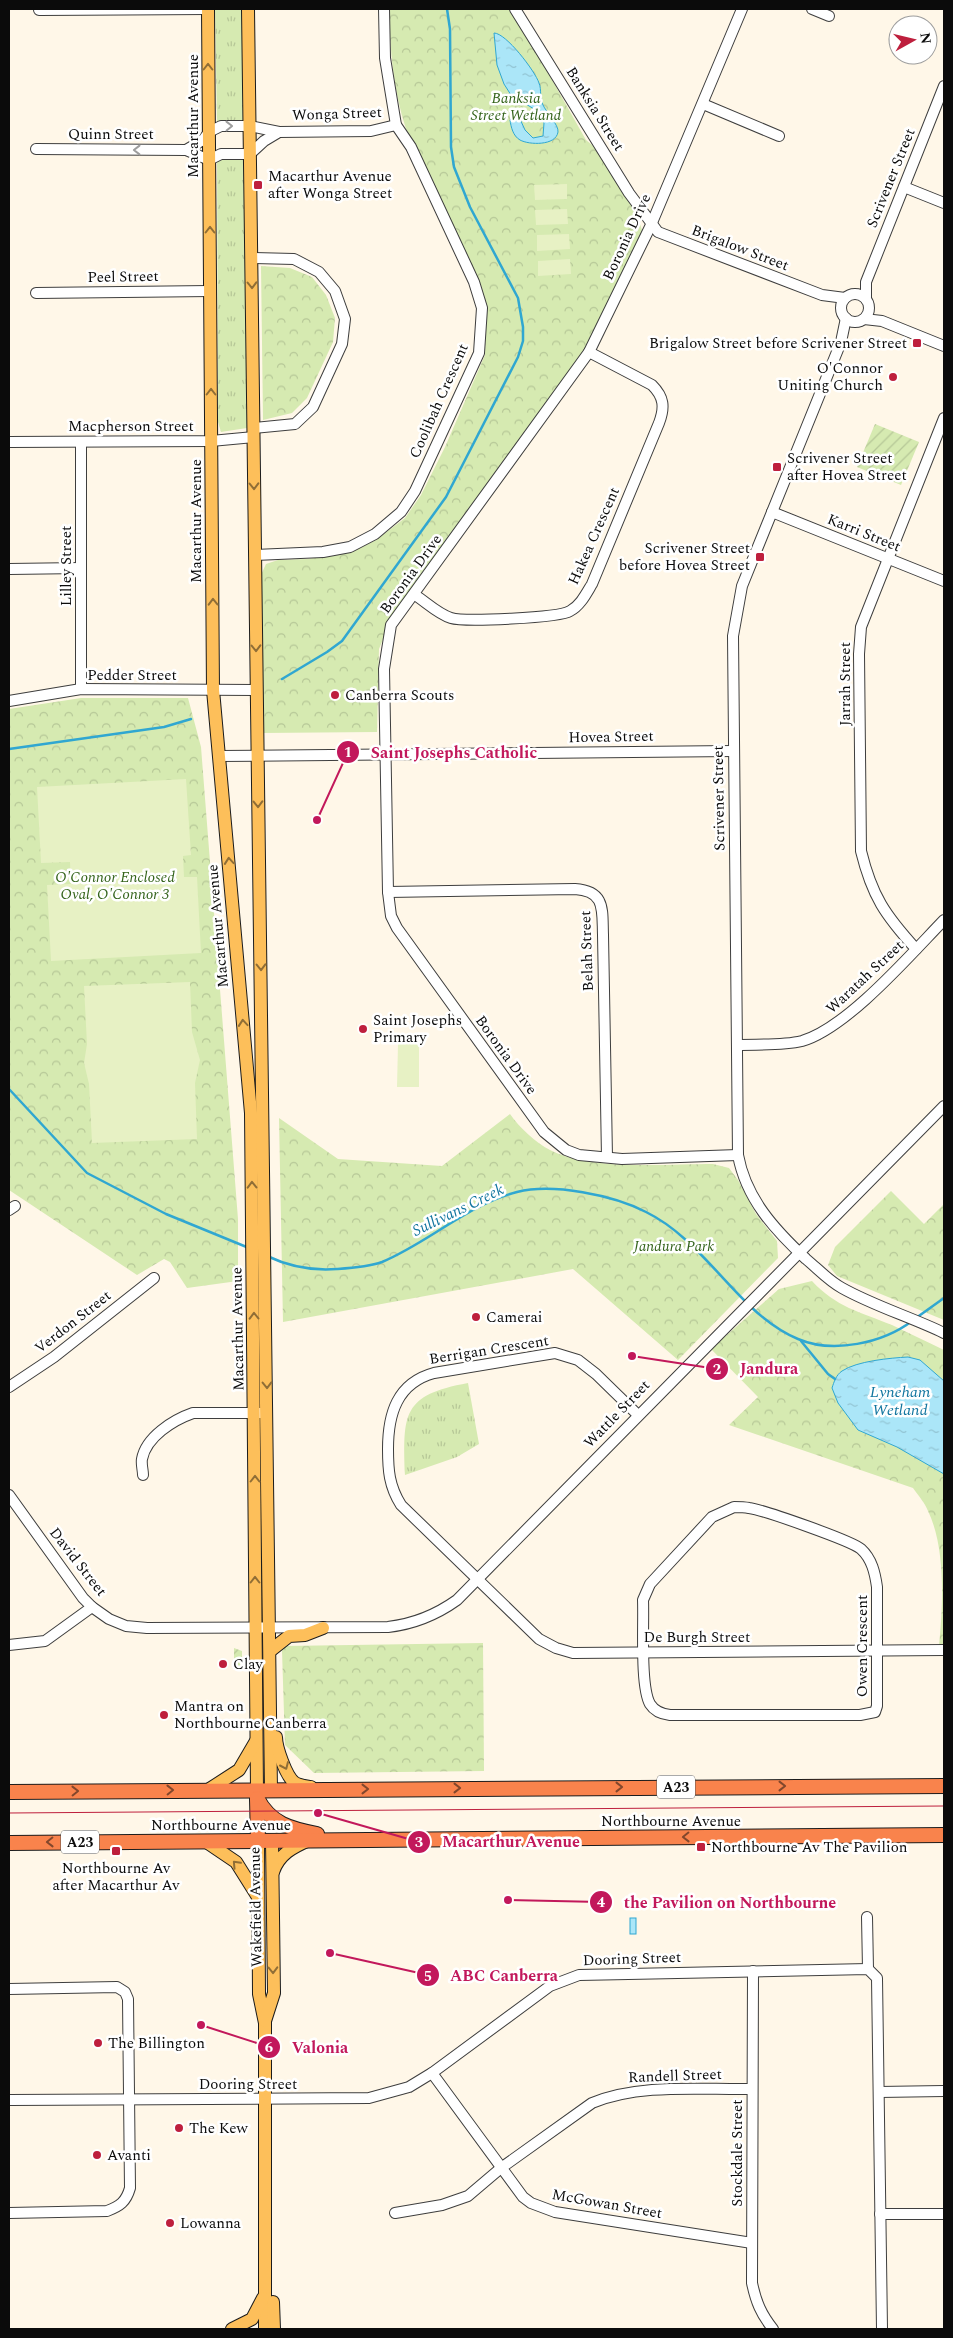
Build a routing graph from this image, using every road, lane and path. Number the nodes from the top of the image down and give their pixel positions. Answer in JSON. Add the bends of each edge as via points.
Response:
{"nodes":[{"id":1,"x":208,"y":9,"type":"edge"},
{"id":2,"x":248,"y":9,"type":"edge"},
{"id":3,"x":384,"y":9,"type":"edge"},
{"id":4,"x":516,"y":9,"type":"edge"},
{"id":5,"x":742,"y":9,"type":"edge"},
{"id":6,"x":812,"y":9,"type":"edge"},
{"id":7,"x":39,"y":10,"type":"edge"},
{"id":8,"x":829,"y":16,"type":"dead end"},
{"id":9,"x":944,"y":86,"type":"edge"},
{"id":10,"x":703,"y":104,"type":"junction"},
{"id":11,"x":396,"y":125,"type":"junction"},
{"id":12,"x":250,"y":126,"type":"junction"},
{"id":13,"x":209,"y":132,"type":"junction"},
{"id":14,"x":279,"y":132,"type":"junction"},
{"id":15,"x":779,"y":136,"type":"dead end"},
{"id":16,"x":36,"y":149,"type":"dead end"},
{"id":17,"x":186,"y":150,"type":"junction"},
{"id":18,"x":250,"y":154,"type":"junction"},
{"id":19,"x":209,"y":160,"type":"junction"},
{"id":20,"x":904,"y":187,"type":"junction"},
{"id":21,"x":944,"y":203,"type":"edge"},
{"id":22,"x":651,"y":225,"type":"junction"},
{"id":23,"x":251,"y":258,"type":"junction"},
{"id":24,"x":866,"y":282,"type":"junction"},
{"id":25,"x":210,"y":291,"type":"junction"},
{"id":26,"x":36,"y":293,"type":"dead end"},
{"id":27,"x":847,"y":300,"type":"junction"},
{"id":28,"x":868,"y":303,"type":"junction"},
{"id":29,"x":855,"y":320,"type":"junction"},
{"id":30,"x":882,"y":321,"type":"junction"},
{"id":31,"x":944,"y":346,"type":"edge"},
{"id":32,"x":590,"y":352,"type":"junction"},
{"id":33,"x":944,"y":418,"type":"edge"},
{"id":34,"x":253,"y":433,"type":"junction"},
{"id":35,"x":211,"y":441,"type":"junction"},
{"id":36,"x":9,"y":442,"type":"edge"},
{"id":37,"x":81,"y":442,"type":"junction"},
{"id":38,"x":772,"y":512,"type":"junction"},
{"id":39,"x":255,"y":555,"type":"junction"},
{"id":40,"x":888,"y":559,"type":"junction"},
{"id":41,"x":81,"y":568,"type":"junction"},
{"id":42,"x":9,"y":569,"type":"edge"},
{"id":43,"x":944,"y":581,"type":"edge"},
{"id":44,"x":415,"y":595,"type":"junction"},
{"id":45,"x":81,"y":689,"type":"junction"},
{"id":46,"x":213,"y":690,"type":"junction"},
{"id":47,"x":257,"y":690,"type":"junction"},
{"id":48,"x":9,"y":701,"type":"edge"},
{"id":49,"x":733,"y":751,"type":"junction"},
{"id":50,"x":386,"y":754,"type":"junction"},
{"id":51,"x":219,"y":756,"type":"junction"},
{"id":52,"x":257,"y":756,"type":"junction"},
{"id":53,"x":388,"y":892,"type":"junction"},
{"id":54,"x":944,"y":920,"type":"edge"},
{"id":55,"x":916,"y":949,"type":"junction"},
{"id":56,"x":737,"y":1045,"type":"junction"},
{"id":57,"x":944,"y":1106,"type":"edge"},
{"id":58,"x":257,"y":1112,"type":"junction"},
{"id":59,"x":738,"y":1155,"type":"junction"},
{"id":60,"x":607,"y":1157,"type":"junction"},
{"id":61,"x":259,"y":1234,"type":"junction"},
{"id":62,"x":799,"y":1252,"type":"junction"},
{"id":63,"x":154,"y":1278,"type":"dead end"},
{"id":64,"x":944,"y":1333,"type":"edge"},
{"id":65,"x":9,"y":1387,"type":"edge"},
{"id":66,"x":261,"y":1413,"type":"junction"},
{"id":67,"x":638,"y":1414,"type":"junction"},
{"id":68,"x":143,"y":1475,"type":"dead end"},
{"id":69,"x":9,"y":1495,"type":"edge"},
{"id":70,"x":477,"y":1579,"type":"junction"},
{"id":71,"x":92,"y":1606,"type":"junction"},
{"id":72,"x":261,"y":1628,"type":"junction"},
{"id":73,"x":324,"y":1628,"type":"junction"},
{"id":74,"x":9,"y":1645,"type":"edge"},
{"id":75,"x":944,"y":1650,"type":"edge"},
{"id":76,"x":270,"y":1651,"type":"junction"},
{"id":77,"x":877,"y":1651,"type":"junction"},
{"id":78,"x":644,"y":1652,"type":"junction"},
{"id":79,"x":270,"y":1702,"type":"junction"},
{"id":80,"x":257,"y":1740,"type":"junction"},
{"id":81,"x":944,"y":1786,"type":"edge"},
{"id":82,"x":322,"y":1789,"type":"junction"},
{"id":83,"x":208,"y":1790,"type":"junction"},
{"id":84,"x":9,"y":1792,"type":"edge"},
{"id":85,"x":262,"y":1792,"type":"junction"},
{"id":86,"x":272,"y":1818,"type":"junction"},
{"id":87,"x":944,"y":1835,"type":"edge"},
{"id":88,"x":272,"y":1840,"type":"junction"},
{"id":89,"x":309,"y":1840,"type":"junction"},
{"id":90,"x":345,"y":1840,"type":"junction"},
{"id":91,"x":205,"y":1841,"type":"junction"},
{"id":92,"x":258,"y":1841,"type":"junction"},
{"id":93,"x":9,"y":1843,"type":"edge"},
{"id":94,"x":272,"y":1874,"type":"junction"},
{"id":95,"x":258,"y":1896,"type":"junction"},
{"id":96,"x":868,"y":1917,"type":"dead end"},
{"id":97,"x":868,"y":1969,"type":"junction"},
{"id":98,"x":753,"y":1971,"type":"junction"},
{"id":99,"x":9,"y":1989,"type":"edge"},
{"id":100,"x":264,"y":2023,"type":"junction"},
{"id":101,"x":432,"y":2073,"type":"junction"},
{"id":102,"x":752,"y":2089,"type":"junction"},
{"id":103,"x":944,"y":2091,"type":"edge"},
{"id":104,"x":879,"y":2092,"type":"junction"},
{"id":105,"x":264,"y":2099,"type":"junction"},
{"id":106,"x":9,"y":2100,"type":"edge"},
{"id":107,"x":129,"y":2100,"type":"junction"},
{"id":108,"x":501,"y":2168,"type":"junction"},
{"id":109,"x":265,"y":2198,"type":"junction"},
{"id":110,"x":9,"y":2213,"type":"edge"},
{"id":111,"x":395,"y":2213,"type":"dead end"},
{"id":112,"x":880,"y":2214,"type":"junction"},
{"id":113,"x":944,"y":2214,"type":"edge"},
{"id":114,"x":752,"y":2243,"type":"junction"},
{"id":115,"x":265,"y":2292,"type":"junction"},
{"id":116,"x":232,"y":2329,"type":"edge"},
{"id":117,"x":265,"y":2329,"type":"edge"},
{"id":118,"x":274,"y":2329,"type":"edge"},
{"id":119,"x":773,"y":2329,"type":"edge"},
{"id":120,"x":882,"y":2329,"type":"edge"}],
"edges":[{"from":1,"to":7,"type":"street"},
{"from":13,"to":1,"type":"main road","name":"Macarthur Avenue","one_way":true},
{"from":2,"to":12,"type":"main road","name":"Macarthur Avenue"},
{"from":3,"to":11,"type":"street","name":"Coolibah Crescent","via":[[385,58]]},
{"from":4,"to":22,"type":"street","name":"Banksia Street","via":[[628,193]]},
{"from":5,"to":10,"type":"street","name":"Boronia Drive"},
{"from":6,"to":8,"type":"street"},
{"from":9,"to":20,"type":"street","name":"Scrivener Street"},
{"from":10,"to":15,"type":"street"},
{"from":10,"to":22,"type":"street","name":"Boronia Drive"},
{"from":11,"to":14,"type":"street","name":"Wonga Street","via":[[371,130]]},
{"from":11,"to":39,"type":"street","name":"Coolibah Crescent","via":[[411,147],[474,282],[482,308],[480,353],[415,491],[401,512],[375,534],[350,546],[323,552]]},
{"from":13,"to":12,"type":"street","name":"Wonga Street","one_way":true,"via":[[221,126]]},
{"from":12,"to":14,"type":"street","name":"Wonga Street"},
{"from":12,"to":18,"type":"main road","name":"Macarthur Avenue"},
{"from":13,"to":17,"type":"street","via":[[203,140]]},
{"from":13,"to":19,"type":"main road","name":"Macarthur Avenue"},
{"from":14,"to":18,"type":"street","name":"Wonga Street"},
{"from":17,"to":16,"type":"street","name":"Quinn Street","one_way":true},
{"from":17,"to":19,"type":"street","name":"Quinn Street"},
{"from":18,"to":19,"type":"street","via":[[221,154]]},
{"from":18,"to":23,"type":"main road","name":"Macarthur Avenue"},
{"from":25,"to":19,"type":"main road","name":"Macarthur Avenue","one_way":true},
{"from":20,"to":21,"type":"street"},
{"from":20,"to":24,"type":"street","name":"Scrivener Street"},
{"from":22,"to":27,"type":"street","name":"Brigalow Street","via":[[666,236],[822,295]]},
{"from":22,"to":32,"type":"street","name":"Boronia Drive"},
{"from":23,"to":34,"type":"main road","name":"Macarthur Avenue","one_way":true},
{"from":23,"to":34,"type":"street","name":"Macpherson Street","via":[[294,259],[319,272],[335,291],[345,319],[342,344],[313,407],[295,424]]},
{"from":24,"to":27,"type":"street","name":"Scrivener Street"},
{"from":24,"to":28,"type":"street","name":"Scrivener Street"},
{"from":25,"to":26,"type":"street","name":"Peel Street"},
{"from":35,"to":25,"type":"main road","name":"Macarthur Avenue","one_way":true},
{"from":27,"to":28,"type":"street","name":"Brigalow Street","via":[[861,295]]},
{"from":27,"to":29,"type":"street"},
{"from":28,"to":29,"type":"street","name":"Scrivener Street"},
{"from":28,"to":30,"type":"street"},
{"from":29,"to":30,"type":"street"},
{"from":29,"to":38,"type":"street","name":"Scrivener Street","via":[[840,342]]},
{"from":30,"to":31,"type":"street"},
{"from":32,"to":44,"type":"street","name":"Boronia Drive"},
{"from":32,"to":44,"type":"street","name":"Hakea Crescent","via":[[652,385],[664,406],[660,423],[592,584],[580,602],[572,610],[556,616],[460,619],[441,613]]},
{"from":33,"to":40,"type":"street","name":"Jarrah Street"},
{"from":34,"to":35,"type":"street","name":"Macpherson Street"},
{"from":34,"to":39,"type":"main road","name":"Macarthur Avenue","one_way":true},
{"from":35,"to":37,"type":"street","name":"Macpherson Street"},
{"from":46,"to":35,"type":"main road","name":"Macarthur Avenue","one_way":true},
{"from":36,"to":37,"type":"street","name":"Macpherson Street"},
{"from":37,"to":41,"type":"street","name":"Lilley Street"},
{"from":38,"to":40,"type":"street","name":"Karri Street"},
{"from":38,"to":49,"type":"street","name":"Scrivener Street","via":[[742,586],[737,611],[733,636]]},
{"from":39,"to":47,"type":"main road","name":"Macarthur Avenue","one_way":true},
{"from":40,"to":43,"type":"street","name":"Karri Street"},
{"from":40,"to":55,"type":"street","name":"Jarrah Street","via":[[862,627],[859,654],[861,851],[875,898],[891,922]]},
{"from":41,"to":42,"type":"street"},
{"from":41,"to":45,"type":"street","name":"Lilley Street"},
{"from":44,"to":50,"type":"street","name":"Boronia Drive","via":[[391,625],[384,669]]},
{"from":45,"to":46,"type":"street","name":"Pedder Street"},
{"from":45,"to":48,"type":"street","name":"Pedder Street"},
{"from":46,"to":47,"type":"street","name":"Pedder Street"},
{"from":46,"to":51,"type":"main road","name":"Macarthur Avenue"},
{"from":47,"to":52,"type":"main road","name":"Macarthur Avenue"},
{"from":49,"to":50,"type":"street","name":"Hovea Street"},
{"from":49,"to":56,"type":"street","name":"Scrivener Street"},
{"from":50,"to":52,"type":"street","name":"Hovea Street"},
{"from":50,"to":53,"type":"street","name":"Boronia Drive"},
{"from":51,"to":52,"type":"street","name":"Hovea Street"},
{"from":58,"to":51,"type":"main road","name":"Macarthur Avenue","one_way":true},
{"from":52,"to":58,"type":"main road","name":"Macarthur Avenue","one_way":true},
{"from":53,"to":60,"type":"street","name":"Boronia Drive","via":[[391,916],[397,928],[544,1132],[572,1153]]},
{"from":53,"to":60,"type":"street","name":"Belah Street","via":[[575,889],[590,890],[596,895],[602,909]]},
{"from":54,"to":55,"type":"street","name":"Waratah Street"},
{"from":55,"to":56,"type":"street","name":"Waratah Street","via":[[845,1017],[818,1036],[800,1042]]},
{"from":56,"to":59,"type":"street","name":"Scrivener Street"},
{"from":57,"to":62,"type":"street","name":"Wattle Street"},
{"from":58,"to":61,"type":"main road","name":"Macarthur Avenue"},
{"from":59,"to":60,"type":"street","name":"Boronia Drive"},
{"from":59,"to":62,"type":"street","name":"Scrivener Street","via":[[759,1208]]},
{"from":61,"to":66,"type":"main road","name":"Macarthur Avenue","one_way":true,"via":[[266,1266]]},
{"from":66,"to":61,"type":"main road","name":"Macarthur Avenue","one_way":true,"via":[[253,1259]]},
{"from":62,"to":64,"type":"street","name":"Scrivener Street","via":[[840,1287]]},
{"from":62,"to":67,"type":"street","name":"Wattle Street"},
{"from":63,"to":65,"type":"street","name":"Verdon Street","via":[[54,1357]]},
{"from":66,"to":68,"type":"street","via":[[194,1413],[183,1417],[149,1441],[142,1460]]},
{"from":66,"to":72,"type":"main road","name":"Macarthur Avenue"},
{"from":67,"to":70,"type":"street","name":"Wattle Street"},
{"from":67,"to":70,"type":"street","name":"Berrigan Crescent","via":[[578,1360],[555,1353],[434,1373],[412,1383],[395,1405],[388,1425],[388,1476],[400,1505]]},
{"from":69,"to":71,"type":"street","name":"David Street"},
{"from":70,"to":73,"type":"street","name":"Wattle Street","via":[[441,1611],[406,1625]]},
{"from":70,"to":78,"type":"street","name":"De Burgh Street","via":[[539,1639],[556,1648],[573,1653]]},
{"from":71,"to":72,"type":"street","name":"David Street","via":[[109,1619],[126,1626]]},
{"from":71,"to":74,"type":"street","via":[[45,1641]]},
{"from":72,"to":73,"type":"street","name":"Wattle Street"},
{"from":72,"to":76,"type":"main road","name":"Macarthur Avenue"},
{"from":72,"to":80,"type":"main road","name":"Macarthur Avenue"},
{"from":73,"to":76,"type":"main road","via":[[305,1635],[289,1636]]},
{"from":75,"to":77,"type":"street","name":"De Burgh Street"},
{"from":76,"to":79,"type":"main road","name":"Macarthur Avenue"},
{"from":77,"to":78,"type":"street","name":"De Burgh Street"},
{"from":77,"to":78,"type":"street","name":"Owen Crescent","via":[[876,1712],[860,1715],[662,1714],[647,1696]]},
{"from":77,"to":78,"type":"street","name":"Owen Crescent","via":[[876,1577],[860,1548],[742,1507],[726,1509],[712,1516],[650,1584],[643,1600]]},
{"from":79,"to":82,"type":"main road","one_way":true,"via":[[276,1746],[292,1779],[300,1785]]},
{"from":79,"to":85,"type":"main road","name":"Macarthur Avenue"},
{"from":80,"to":83,"type":"main road","via":[[239,1770]]},
{"from":80,"to":85,"type":"main road","name":"Macarthur Avenue"},
{"from":82,"to":81,"type":"highway","number":"A23","one_way":true},
{"from":82,"to":85,"type":"highway","number":"A23"},
{"from":84,"to":83,"type":"highway","number":"A23","one_way":true},
{"from":83,"to":85,"type":"highway","number":"A23"},
{"from":85,"to":86,"type":"highway","via":[[263,1810]]},
{"from":85,"to":92,"type":"highway","name":"Macarthur Avenue"},
{"from":86,"to":88,"type":"highway","name":"Wakefield Avenue"},
{"from":86,"to":90,"type":"highway","via":[[289,1828]]},
{"from":87,"to":90,"type":"highway","name":"Northbourne Avenue","number":"A23","one_way":true},
{"from":88,"to":89,"type":"highway","name":"Northbourne Avenue","number":"A23"},
{"from":88,"to":92,"type":"highway","name":"Northbourne Avenue","number":"A23"},
{"from":88,"to":94,"type":"main road","name":"Wakefield Avenue"},
{"from":89,"to":90,"type":"highway","name":"Northbourne Avenue","number":"A23"},
{"from":89,"to":94,"type":"main road","via":[[282,1856]]},
{"from":91,"to":92,"type":"highway","name":"Northbourne Avenue","number":"A23"},
{"from":91,"to":93,"type":"highway","name":"Northbourne Avenue","number":"A23","one_way":true},
{"from":95,"to":91,"type":"main road","one_way":true,"via":[[236,1862]]},
{"from":92,"to":95,"type":"main road","name":"Wakefield Avenue"},
{"from":94,"to":100,"type":"main road","name":"Wakefield Avenue","one_way":true,"via":[[274,1994]]},
{"from":95,"to":100,"type":"main road","name":"Wakefield Avenue","via":[[259,1994]]},
{"from":96,"to":97,"type":"street"},
{"from":97,"to":98,"type":"street","name":"Dooring Street"},
{"from":97,"to":104,"type":"street","via":[[877,1978]]},
{"from":98,"to":101,"type":"street","name":"Dooring Street","via":[[579,1975],[550,1986]]},
{"from":98,"to":102,"type":"street","name":"Stockdale Street"},
{"from":99,"to":107,"type":"street","via":[[118,1988],[126,1992]]},
{"from":100,"to":105,"type":"main road","name":"Wakefield Avenue"},
{"from":101,"to":105,"type":"street","name":"Dooring Street","via":[[408,2087],[369,2098]]},
{"from":101,"to":108,"type":"street","name":"McGowan Street"},
{"from":102,"to":108,"type":"street","name":"Randell Street","via":[[616,2094],[592,2103]]},
{"from":102,"to":114,"type":"street","name":"Stockdale Street"},
{"from":103,"to":104,"type":"street"},
{"from":104,"to":112,"type":"street"},
{"from":105,"to":107,"type":"street","name":"Dooring Street"},
{"from":105,"to":109,"type":"main road","name":"Wakefield Avenue"},
{"from":106,"to":107,"type":"street","name":"Dooring Street"},
{"from":107,"to":110,"type":"street","via":[[130,2188],[127,2199],[107,2211]]},
{"from":108,"to":111,"type":"street","name":"Randell Street","via":[[468,2196],[455,2202]]},
{"from":108,"to":114,"type":"street","name":"McGowan Street","via":[[523,2197],[543,2208]]},
{"from":109,"to":115,"type":"main road","name":"Wakefield Avenue"},
{"from":109,"to":118,"type":"main road","name":"Wakefield Avenue","via":[[272,2263]]},
{"from":112,"to":113,"type":"street"},
{"from":112,"to":120,"type":"street"},
{"from":114,"to":119,"type":"street","name":"Stockdale Street","via":[[752,2283],[756,2303]]},
{"from":115,"to":116,"type":"main road","via":[[252,2319]]},
{"from":115,"to":117,"type":"main road","name":"Wakefield Avenue"}]}
